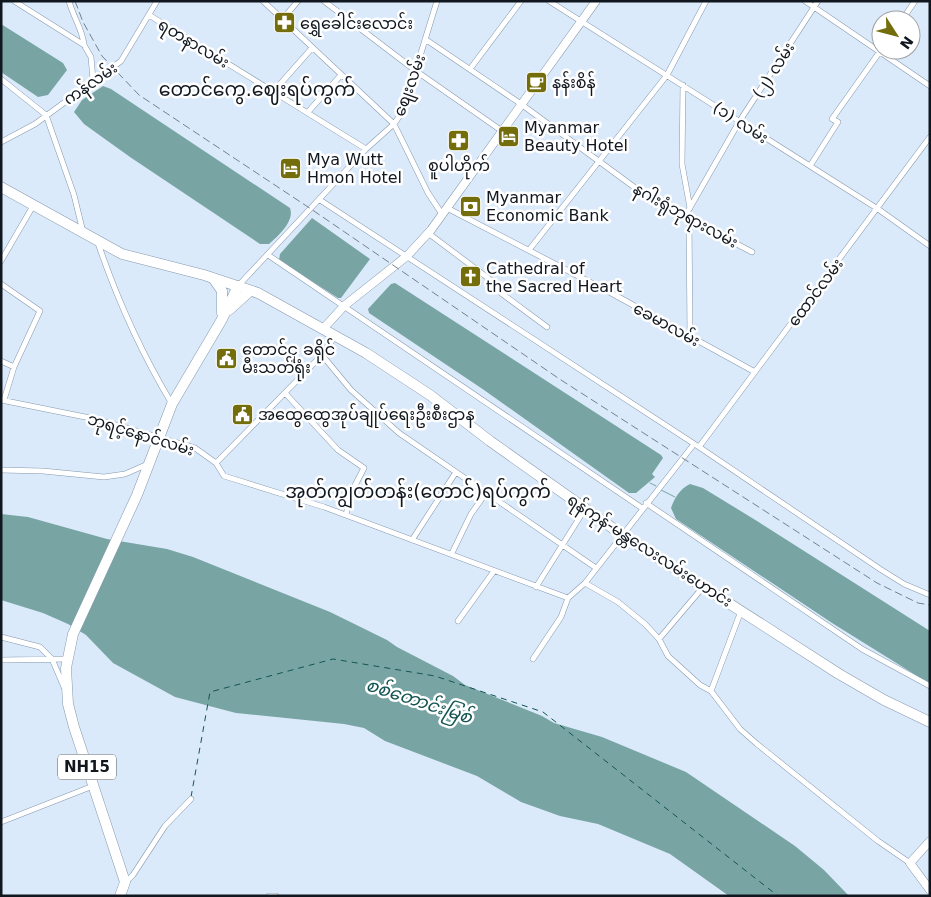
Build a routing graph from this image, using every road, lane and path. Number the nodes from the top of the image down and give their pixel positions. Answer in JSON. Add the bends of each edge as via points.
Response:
{"nodes":[{"id":1,"x":14,"y":1,"type":"edge"},
{"id":2,"x":69,"y":1,"type":"edge"},
{"id":3,"x":157,"y":1,"type":"edge"},
{"id":4,"x":263,"y":1,"type":"edge"},
{"id":5,"x":298,"y":1,"type":"edge"},
{"id":6,"x":324,"y":1,"type":"edge"},
{"id":7,"x":437,"y":1,"type":"edge"},
{"id":8,"x":521,"y":1,"type":"edge"},
{"id":9,"x":550,"y":1,"type":"edge"},
{"id":10,"x":596,"y":1,"type":"edge"},
{"id":11,"x":706,"y":1,"type":"edge"},
{"id":12,"x":805,"y":1,"type":"edge"},
{"id":13,"x":818,"y":1,"type":"edge"},
{"id":14,"x":814,"y":7,"type":"junction"},
{"id":15,"x":149,"y":15,"type":"junction"},
{"id":16,"x":282,"y":20,"type":"junction"},
{"id":17,"x":581,"y":22,"type":"junction"},
{"id":18,"x":425,"y":39,"type":"junction"},
{"id":19,"x":84,"y":45,"type":"junction"},
{"id":20,"x":871,"y":45,"type":"edge"},
{"id":21,"x":312,"y":48,"type":"junction"},
{"id":22,"x":874,"y":60,"type":"edge"},
{"id":23,"x":893,"y":60,"type":"edge"},
{"id":24,"x":470,"y":69,"type":"junction"},
{"id":25,"x":416,"y":71,"type":"junction"},
{"id":26,"x":341,"y":75,"type":"junction"},
{"id":27,"x":667,"y":75,"type":"junction"},
{"id":28,"x":1,"y":79,"type":"edge"},
{"id":29,"x":94,"y":80,"type":"junction"},
{"id":30,"x":683,"y":85,"type":"junction"},
{"id":31,"x":930,"y":86,"type":"edge"},
{"id":32,"x":274,"y":91,"type":"junction"},
{"id":33,"x":522,"y":104,"type":"junction"},
{"id":34,"x":308,"y":112,"type":"junction"},
{"id":35,"x":46,"y":115,"type":"junction"},
{"id":36,"x":739,"y":122,"type":"junction"},
{"id":37,"x":394,"y":124,"type":"junction"},
{"id":38,"x":502,"y":131,"type":"junction"},
{"id":39,"x":930,"y":137,"type":"edge"},
{"id":40,"x":1,"y":142,"type":"edge"},
{"id":41,"x":366,"y":149,"type":"junction"},
{"id":42,"x":598,"y":162,"type":"junction"},
{"id":43,"x":810,"y":166,"type":"junction"},
{"id":44,"x":1,"y":187,"type":"edge"},
{"id":45,"x":320,"y":200,"type":"junction"},
{"id":46,"x":33,"y":206,"type":"junction"},
{"id":47,"x":690,"y":208,"type":"junction"},
{"id":48,"x":878,"y":209,"type":"junction"},
{"id":49,"x":445,"y":211,"type":"junction"},
{"id":50,"x":686,"y":219,"type":"junction"},
{"id":51,"x":428,"y":233,"type":"junction"},
{"id":52,"x":84,"y":235,"type":"junction"},
{"id":53,"x":98,"y":242,"type":"junction"},
{"id":54,"x":930,"y":246,"type":"edge"},
{"id":55,"x":529,"y":250,"type":"junction"},
{"id":56,"x":752,"y":252,"type":"dead end"},
{"id":57,"x":268,"y":255,"type":"junction"},
{"id":58,"x":407,"y":256,"type":"junction"},
{"id":59,"x":1,"y":261,"type":"edge"},
{"id":60,"x":212,"y":278,"type":"junction"},
{"id":61,"x":1,"y":284,"type":"edge"},
{"id":62,"x":238,"y":286,"type":"junction"},
{"id":63,"x":250,"y":291,"type":"junction"},
{"id":64,"x":344,"y":306,"type":"junction"},
{"id":65,"x":220,"y":321,"type":"junction"},
{"id":66,"x":547,"y":327,"type":"dead end"},
{"id":67,"x":323,"y":329,"type":"junction"},
{"id":68,"x":335,"y":335,"type":"junction"},
{"id":69,"x":690,"y":336,"type":"junction"},
{"id":70,"x":322,"y":355,"type":"junction"},
{"id":71,"x":1,"y":361,"type":"edge"},
{"id":72,"x":14,"y":367,"type":"junction"},
{"id":73,"x":754,"y":372,"type":"junction"},
{"id":74,"x":285,"y":392,"type":"junction"},
{"id":75,"x":2,"y":400,"type":"edge"},
{"id":76,"x":172,"y":404,"type":"junction"},
{"id":77,"x":160,"y":437,"type":"junction"},
{"id":78,"x":696,"y":445,"type":"junction"},
{"id":79,"x":150,"y":463,"type":"junction"},
{"id":80,"x":216,"y":463,"type":"junction"},
{"id":81,"x":1,"y":470,"type":"edge"},
{"id":82,"x":456,"y":472,"type":"junction"},
{"id":83,"x":486,"y":493,"type":"junction"},
{"id":84,"x":644,"y":505,"type":"junction"},
{"id":85,"x":586,"y":508,"type":"junction"},
{"id":86,"x":346,"y":515,"type":"junction"},
{"id":87,"x":621,"y":534,"type":"junction"},
{"id":88,"x":412,"y":540,"type":"junction"},
{"id":89,"x":561,"y":545,"type":"junction"},
{"id":90,"x":452,"y":553,"type":"junction"},
{"id":91,"x":596,"y":568,"type":"junction"},
{"id":92,"x":494,"y":571,"type":"junction"},
{"id":93,"x":585,"y":583,"type":"junction"},
{"id":94,"x":536,"y":586,"type":"junction"},
{"id":95,"x":704,"y":586,"type":"junction"},
{"id":96,"x":930,"y":595,"type":"edge"},
{"id":97,"x":568,"y":598,"type":"junction"},
{"id":98,"x":741,"y":610,"type":"junction"},
{"id":99,"x":458,"y":621,"type":"dead end"},
{"id":100,"x":1,"y":637,"type":"edge"},
{"id":101,"x":659,"y":639,"type":"junction"},
{"id":102,"x":52,"y":659,"type":"junction"},
{"id":103,"x":68,"y":659,"type":"junction"},
{"id":104,"x":533,"y":659,"type":"dead end"},
{"id":105,"x":1,"y":660,"type":"edge"},
{"id":106,"x":930,"y":686,"type":"edge"},
{"id":107,"x":711,"y":691,"type":"junction"},
{"id":108,"x":67,"y":695,"type":"junction"},
{"id":109,"x":930,"y":722,"type":"edge"},
{"id":110,"x":93,"y":786,"type":"junction"},
{"id":111,"x":191,"y":798,"type":"dead end"},
{"id":112,"x":1,"y":822,"type":"edge"},
{"id":113,"x":930,"y":841,"type":"edge"},
{"id":114,"x":910,"y":864,"type":"junction"},
{"id":115,"x":125,"y":882,"type":"junction"},
{"id":116,"x":930,"y":890,"type":"edge"},
{"id":117,"x":120,"y":896,"type":"edge"},
{"id":118,"x":269,"y":896,"type":"edge"},
{"id":119,"x":276,"y":896,"type":"edge"}],
"edges":[{"from":1,"to":19,"type":"street"},
{"from":2,"to":19,"type":"street","via":[[83,34]]},
{"from":3,"to":15,"type":"street","name":"ကန်လမ်း"},
{"from":4,"to":16,"type":"street"},
{"from":5,"to":16,"type":"street"},
{"from":6,"to":25,"type":"street"},
{"from":7,"to":18,"type":"street","name":"စျေးလမ်း"},
{"from":8,"to":24,"type":"street"},
{"from":9,"to":17,"type":"street","name":"(၁) လမ်း"},
{"from":10,"to":17,"type":"street"},
{"from":11,"to":27,"type":"street"},
{"from":12,"to":14,"type":"street"},
{"from":13,"to":14,"type":"street","name":"(၂) လမ်း"},
{"from":14,"to":20,"type":"street"},
{"from":14,"to":36,"type":"street","name":"(၂) လမ်း"},
{"from":15,"to":29,"type":"street","name":"ကန်လမ်း","via":[[121,61]]},
{"from":15,"to":32,"type":"street","name":"ရတနာလမ်း"},
{"from":16,"to":21,"type":"street"},
{"from":17,"to":27,"type":"street","name":"(၁) လမ်း"},
{"from":17,"to":33,"type":"street"},
{"from":18,"to":24,"type":"street","name":"နဂါးရုံဘုရားလမ်း"},
{"from":18,"to":25,"type":"street","name":"စျေးလမ်း"},
{"from":19,"to":29,"type":"street","via":[[91,57]]},
{"from":21,"to":26,"type":"street"},
{"from":21,"to":32,"type":"street"},
{"from":22,"to":43,"type":"street","via":[[832,118],[838,122]]},
{"from":23,"to":31,"type":"street"},
{"from":24,"to":33,"type":"street","name":"နဂါးရုံဘုရားလမ်း"},
{"from":25,"to":37,"type":"street","name":"စျေးလမ်း","via":[[403,111]]},
{"from":25,"to":38,"type":"street"},
{"from":26,"to":34,"type":"street"},
{"from":26,"to":37,"type":"street"},
{"from":27,"to":30,"type":"street","name":"(၁) လမ်း"},
{"from":27,"to":42,"type":"street"},
{"from":28,"to":35,"type":"street"},
{"from":29,"to":35,"type":"street","name":"ကန်လမ်း"},
{"from":30,"to":36,"type":"street","name":"(၁) လမ်း"},
{"from":30,"to":47,"type":"street","via":[[682,164]]},
{"from":32,"to":34,"type":"street","name":"ရတနာလမ်း"},
{"from":33,"to":38,"type":"street"},
{"from":33,"to":42,"type":"street","name":"နဂါးရုံဘုရားလမ်း"},
{"from":34,"to":41,"type":"street","name":"ရတနာလမ်း"},
{"from":35,"to":40,"type":"street","name":"ကန်လမ်း"},
{"from":35,"to":52,"type":"street","via":[[74,195]]},
{"from":36,"to":43,"type":"street","name":"(၁) လမ်း"},
{"from":36,"to":47,"type":"street","name":"(၂) လမ်း"},
{"from":37,"to":41,"type":"street","name":"စျေးလမ်း"},
{"from":37,"to":49,"type":"street","via":[[428,193]]},
{"from":38,"to":49,"type":"street"},
{"from":39,"to":48,"type":"street","name":"ထောင်လမ်း"},
{"from":41,"to":45,"type":"street","name":"စျေးလမ်း"},
{"from":42,"to":50,"type":"street","name":"နဂါးရုံဘုရားလမ်း"},
{"from":42,"to":55,"type":"street"},
{"from":43,"to":48,"type":"street","name":"(၁) လမ်း"},
{"from":44,"to":46,"type":"highway","name":"ရန်ကုန်-မန္တလေးလမ်းဟောင်း"},
{"from":45,"to":57,"type":"street","name":"စျေးလမ်း"},
{"from":45,"to":58,"type":"street"},
{"from":46,"to":52,"type":"highway","name":"ရန်ကုန်-မန္တလေးလမ်းဟောင်း"},
{"from":46,"to":59,"type":"street"},
{"from":47,"to":50,"type":"street","name":"(၂) လမ်း"},
{"from":48,"to":54,"type":"street","name":"(၁) လမ်း"},
{"from":48,"to":73,"type":"street","name":"ထောင်လမ်း"},
{"from":49,"to":51,"type":"street"},
{"from":49,"to":55,"type":"street","name":"ခေမာလမ်း"},
{"from":50,"to":56,"type":"street","name":"နဂါးရုံဘုရားလမ်း"},
{"from":50,"to":69,"type":"street"},
{"from":51,"to":58,"type":"street"},
{"from":51,"to":66,"type":"street","via":[[492,281],[500,294]]},
{"from":52,"to":53,"type":"highway","name":"ရန်ကုန်-မန္တလေးလမ်းဟောင်း"},
{"from":53,"to":60,"type":"highway","name":"ရန်ကုန်-မန္တလေးလမ်းဟောင်း","via":[[142,261]]},
{"from":53,"to":76,"type":"street","via":[[110,279],[157,380]]},
{"from":55,"to":69,"type":"street","name":"ခေမာလမ်း"},
{"from":57,"to":62,"type":"street","name":"စျေးလမ်း"},
{"from":57,"to":64,"type":"street"},
{"from":58,"to":64,"type":"street"},
{"from":58,"to":78,"type":"street"},
{"from":60,"to":62,"type":"highway","name":"ရန်ကုန်-မန္တလေးလမ်းဟောင်း"},
{"from":60,"to":65,"type":"highway","via":[[222,291]]},
{"from":61,"to":72,"type":"street","via":[[40,311]]},
{"from":62,"to":63,"type":"highway","name":"ရန်ကုန်-မန္တလေးလမ်းဟောင်း"},
{"from":62,"to":65,"type":"highway","number":"NH15"},
{"from":63,"to":65,"type":"highway"},
{"from":63,"to":67,"type":"highway","name":"ရန်ကုန်-မန္တလေးလမ်းဟောင်း"},
{"from":64,"to":67,"type":"street"},
{"from":64,"to":84,"type":"street"},
{"from":65,"to":76,"type":"highway","number":"NH15"},
{"from":67,"to":68,"type":"highway","name":"ရန်ကုန်-မန္တလေးလမ်းဟောင်း"},
{"from":68,"to":70,"type":"street"},
{"from":68,"to":85,"type":"highway","name":"ရန်ကုန်-မန္တလေးလမ်းဟောင်း","via":[[399,373]]},
{"from":69,"to":73,"type":"street","name":"ခေမာလမ်း"},
{"from":70,"to":74,"type":"street"},
{"from":70,"to":82,"type":"street","via":[[351,390],[392,427]]},
{"from":71,"to":72,"type":"street"},
{"from":72,"to":75,"type":"street"},
{"from":73,"to":78,"type":"street","name":"ထောင်လမ်း"},
{"from":74,"to":80,"type":"street"},
{"from":74,"to":86,"type":"street","via":[[338,450],[364,468],[351,493]]},
{"from":75,"to":77,"type":"street","name":"ဘုရင့်နောင်လမ်း","via":[[95,419]]},
{"from":76,"to":77,"type":"highway","number":"NH15"},
{"from":77,"to":79,"type":"highway","number":"NH15"},
{"from":77,"to":80,"type":"street","name":"ဘုရင့်နောင်လမ်း","via":[[195,448]]},
{"from":78,"to":84,"type":"street","name":"ထောင်လမ်း"},
{"from":78,"to":96,"type":"street","via":[[880,569]]},
{"from":79,"to":81,"type":"street","via":[[125,474],[104,477],[43,470]]},
{"from":79,"to":103,"type":"highway","number":"NH15","via":[[73,634]]},
{"from":80,"to":86,"type":"street","name":"ဘုရင့်နောင်လမ်း","via":[[224,476]]},
{"from":82,"to":83,"type":"street"},
{"from":82,"to":88,"type":"street"},
{"from":83,"to":89,"type":"street"},
{"from":83,"to":90,"type":"street","via":[[471,514]]},
{"from":84,"to":87,"type":"street","name":"ထောင်လမ်း"},
{"from":84,"to":106,"type":"street","via":[[862,649]]},
{"from":85,"to":87,"type":"highway","name":"ရန်ကုန်-မန္တလေးလမ်းဟောင်း"},
{"from":85,"to":89,"type":"street"},
{"from":86,"to":88,"type":"street","name":"ဘုရင့်နောင်လမ်း"},
{"from":87,"to":91,"type":"street","name":"ထောင်လမ်း"},
{"from":87,"to":95,"type":"highway","name":"ရန်ကုန်-မန္တလေးလမ်းဟောင်း"},
{"from":88,"to":90,"type":"street","name":"ဘုရင့်နောင်လမ်း"},
{"from":89,"to":91,"type":"street"},
{"from":89,"to":94,"type":"street"},
{"from":90,"to":92,"type":"street","name":"ဘုရင့်နောင်လမ်း"},
{"from":91,"to":93,"type":"street","name":"ထောင်လမ်း"},
{"from":92,"to":94,"type":"street","name":"ဘုရင့်နောင်လမ်း"},
{"from":92,"to":99,"type":"street"},
{"from":93,"to":97,"type":"street","name":"ထောင်လမ်း"},
{"from":93,"to":101,"type":"street","via":[[618,602]]},
{"from":94,"to":97,"type":"street","name":"ဘုရင့်နောင်လမ်း"},
{"from":95,"to":98,"type":"highway","name":"ရန်ကုန်-မန္တလေးလမ်းဟောင်း"},
{"from":95,"to":101,"type":"street"},
{"from":97,"to":104,"type":"street","via":[[561,616]]},
{"from":98,"to":107,"type":"street"},
{"from":98,"to":109,"type":"highway","name":"ရန်ကုန်-မန္တလေးလမ်းဟောင်း","via":[[838,674]]},
{"from":100,"to":102,"type":"street","via":[[40,647]]},
{"from":101,"to":107,"type":"street","via":[[668,656]]},
{"from":102,"to":103,"type":"street"},
{"from":102,"to":105,"type":"street"},
{"from":102,"to":108,"type":"street"},
{"from":103,"to":108,"type":"highway","number":"NH15"},
{"from":107,"to":114,"type":"street","via":[[740,729],[757,744]]},
{"from":108,"to":110,"type":"highway","number":"NH15"},
{"from":110,"to":112,"type":"street"},
{"from":110,"to":115,"type":"highway","number":"NH15"},
{"from":111,"to":115,"type":"street","via":[[165,826]]},
{"from":113,"to":114,"type":"street"},
{"from":114,"to":116,"type":"street"},
{"from":115,"to":117,"type":"highway"},
{"from":118,"to":119,"type":"street"}]}
